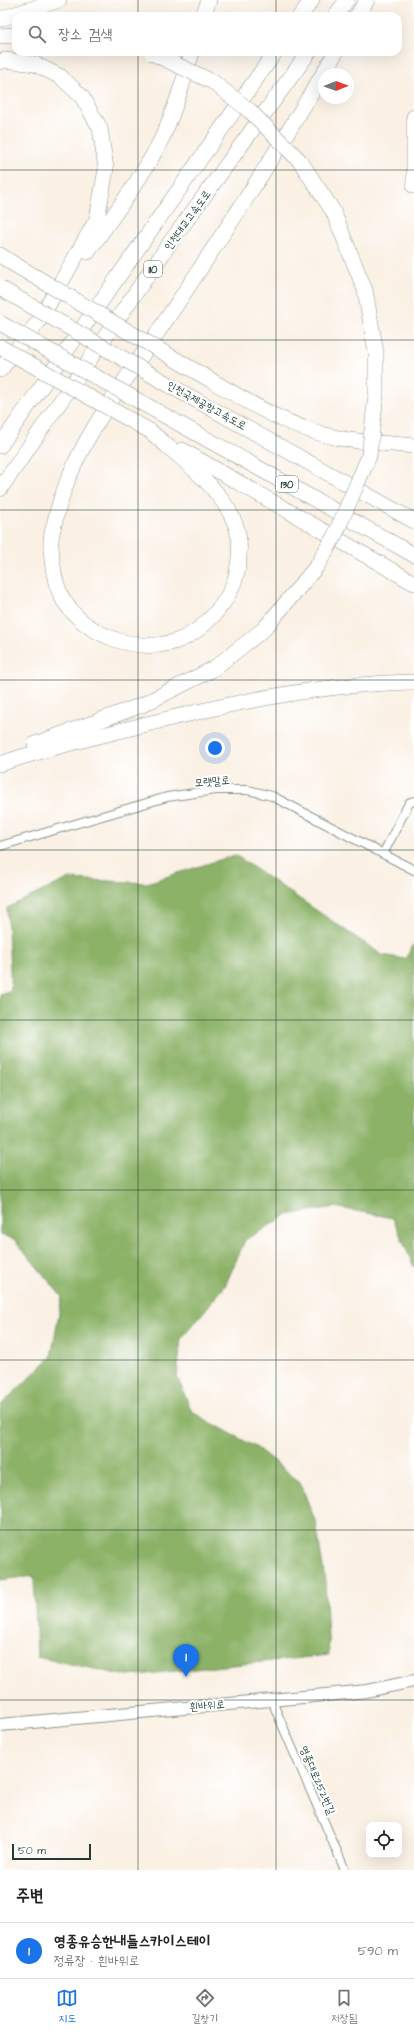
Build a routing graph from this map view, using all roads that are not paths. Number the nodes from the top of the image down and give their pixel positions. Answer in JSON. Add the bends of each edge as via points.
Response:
{"nodes":[{"id":1,"x":59,"y":0,"type":"edge"},
{"id":2,"x":209,"y":0,"type":"edge"},
{"id":3,"x":312,"y":0,"type":"edge"},
{"id":4,"x":346,"y":0,"type":"edge"},
{"id":5,"x":367,"y":0,"type":"edge"},
{"id":6,"x":22,"y":12,"type":"edge"},
{"id":7,"x":204,"y":12,"type":"edge"},
{"id":8,"x":303,"y":12,"type":"edge"},
{"id":9,"x":338,"y":12,"type":"edge"},
{"id":10,"x":359,"y":12,"type":"edge"},
{"id":11,"x":12,"y":15,"type":"edge"},
{"id":12,"x":0,"y":19,"type":"edge"},
{"id":13,"x":12,"y":34,"type":"edge"},
{"id":14,"x":0,"y":36,"type":"edge"},
{"id":15,"x":159,"y":56,"type":"edge"},
{"id":16,"x":191,"y":56,"type":"edge"},
{"id":17,"x":271,"y":56,"type":"edge"},
{"id":18,"x":306,"y":56,"type":"edge"},
{"id":19,"x":334,"y":56,"type":"edge"},
{"id":20,"x":0,"y":62,"type":"edge"},
{"id":21,"x":414,"y":117,"type":"edge"},
{"id":22,"x":414,"y":186,"type":"edge"},
{"id":23,"x":6,"y":259,"type":"edge"},
{"id":24,"x":0,"y":288,"type":"edge"},
{"id":25,"x":39,"y":321,"type":"junction"},
{"id":26,"x":0,"y":322,"type":"edge"},
{"id":27,"x":0,"y":347,"type":"edge"},
{"id":28,"x":0,"y":370,"type":"edge"},
{"id":29,"x":0,"y":375,"type":"edge"},
{"id":30,"x":150,"y":431,"type":"junction"},
{"id":31,"x":0,"y":446,"type":"edge"},
{"id":32,"x":414,"y":446,"type":"edge"},
{"id":33,"x":0,"y":488,"type":"edge"},
{"id":34,"x":414,"y":521,"type":"edge"},
{"id":35,"x":414,"y":555,"type":"edge"},
{"id":36,"x":414,"y":583,"type":"edge"},
{"id":37,"x":414,"y":682,"type":"edge"},
{"id":38,"x":0,"y":756,"type":"edge"},
{"id":39,"x":0,"y":764,"type":"edge"},
{"id":40,"x":414,"y":801,"type":"edge"},
{"id":41,"x":0,"y":846,"type":"edge"},
{"id":42,"x":383,"y":854,"type":"junction"},
{"id":43,"x":414,"y":870,"type":"edge"},
{"id":44,"x":414,"y":1681,"type":"edge"},
{"id":45,"x":271,"y":1699,"type":"junction"},
{"id":46,"x":0,"y":1725,"type":"edge"},
{"id":47,"x":345,"y":1870,"type":"edge"}],
"edges":[{"from":1,"to":6,"type":"highway"},
{"from":2,"to":7,"type":"highway"},
{"from":3,"to":8,"type":"highway"},
{"from":4,"to":9,"type":"highway"},
{"from":5,"to":10,"type":"highway"},
{"from":11,"to":12,"type":"highway"},
{"from":13,"to":14,"type":"highway"},
{"from":15,"to":38,"type":"highway","bridge":true,"via":[[213,82],[250,111],[300,161],[333,211],[366,298],[376,352],[376,395],[369,456],[335,535],[317,566],[264,629],[213,669],[142,705]]},
{"from":16,"to":25,"type":"highway","via":[[163,136],[142,175]]},
{"from":17,"to":31,"type":"highway","number":"110"},
{"from":18,"to":33,"type":"highway","name":"인천대교고속도로","number":"110","via":[[172,240]]},
{"from":19,"to":30,"type":"highway","via":[[247,198],[93,427],[60,498],[50,542],[54,575],[64,601],[86,625],[115,640],[148,645],[175,641],[196,630],[219,611],[235,582],[240,554],[236,527],[218,495]]},
{"from":20,"to":25,"type":"highway","via":[[5,60],[34,64],[61,77],[82,97],[100,128],[106,169],[96,219]]},
{"from":21,"to":22,"type":"highway"},
{"from":23,"to":32,"type":"highway","bridge":true,"via":[[190,368],[289,423],[338,438]]},
{"from":24,"to":34,"type":"highway","name":"인천국제공항고속도로","bridge":true},
{"from":25,"to":28,"type":"highway"},
{"from":25,"to":29,"type":"highway"},
{"from":26,"to":35,"type":"highway","number":"130","bridge":true},
{"from":27,"to":30,"type":"highway","bridge":true},
{"from":30,"to":36,"type":"highway"},
{"from":37,"to":39,"type":"highway","via":[[327,687],[244,702],[67,744]]},
{"from":40,"to":42,"type":"street","via":[[409,803]]},
{"from":41,"to":42,"type":"street","name":"모랫말로","via":[[167,797],[216,790],[248,790],[272,796]]},
{"from":42,"to":43,"type":"street","name":"모랫말로"},
{"from":44,"to":45,"type":"street","name":"흰바위로","via":[[367,1691]]},
{"from":45,"to":46,"type":"street","name":"흰바위로"},
{"from":45,"to":47,"type":"street","name":"영종대로252번길"}]}
